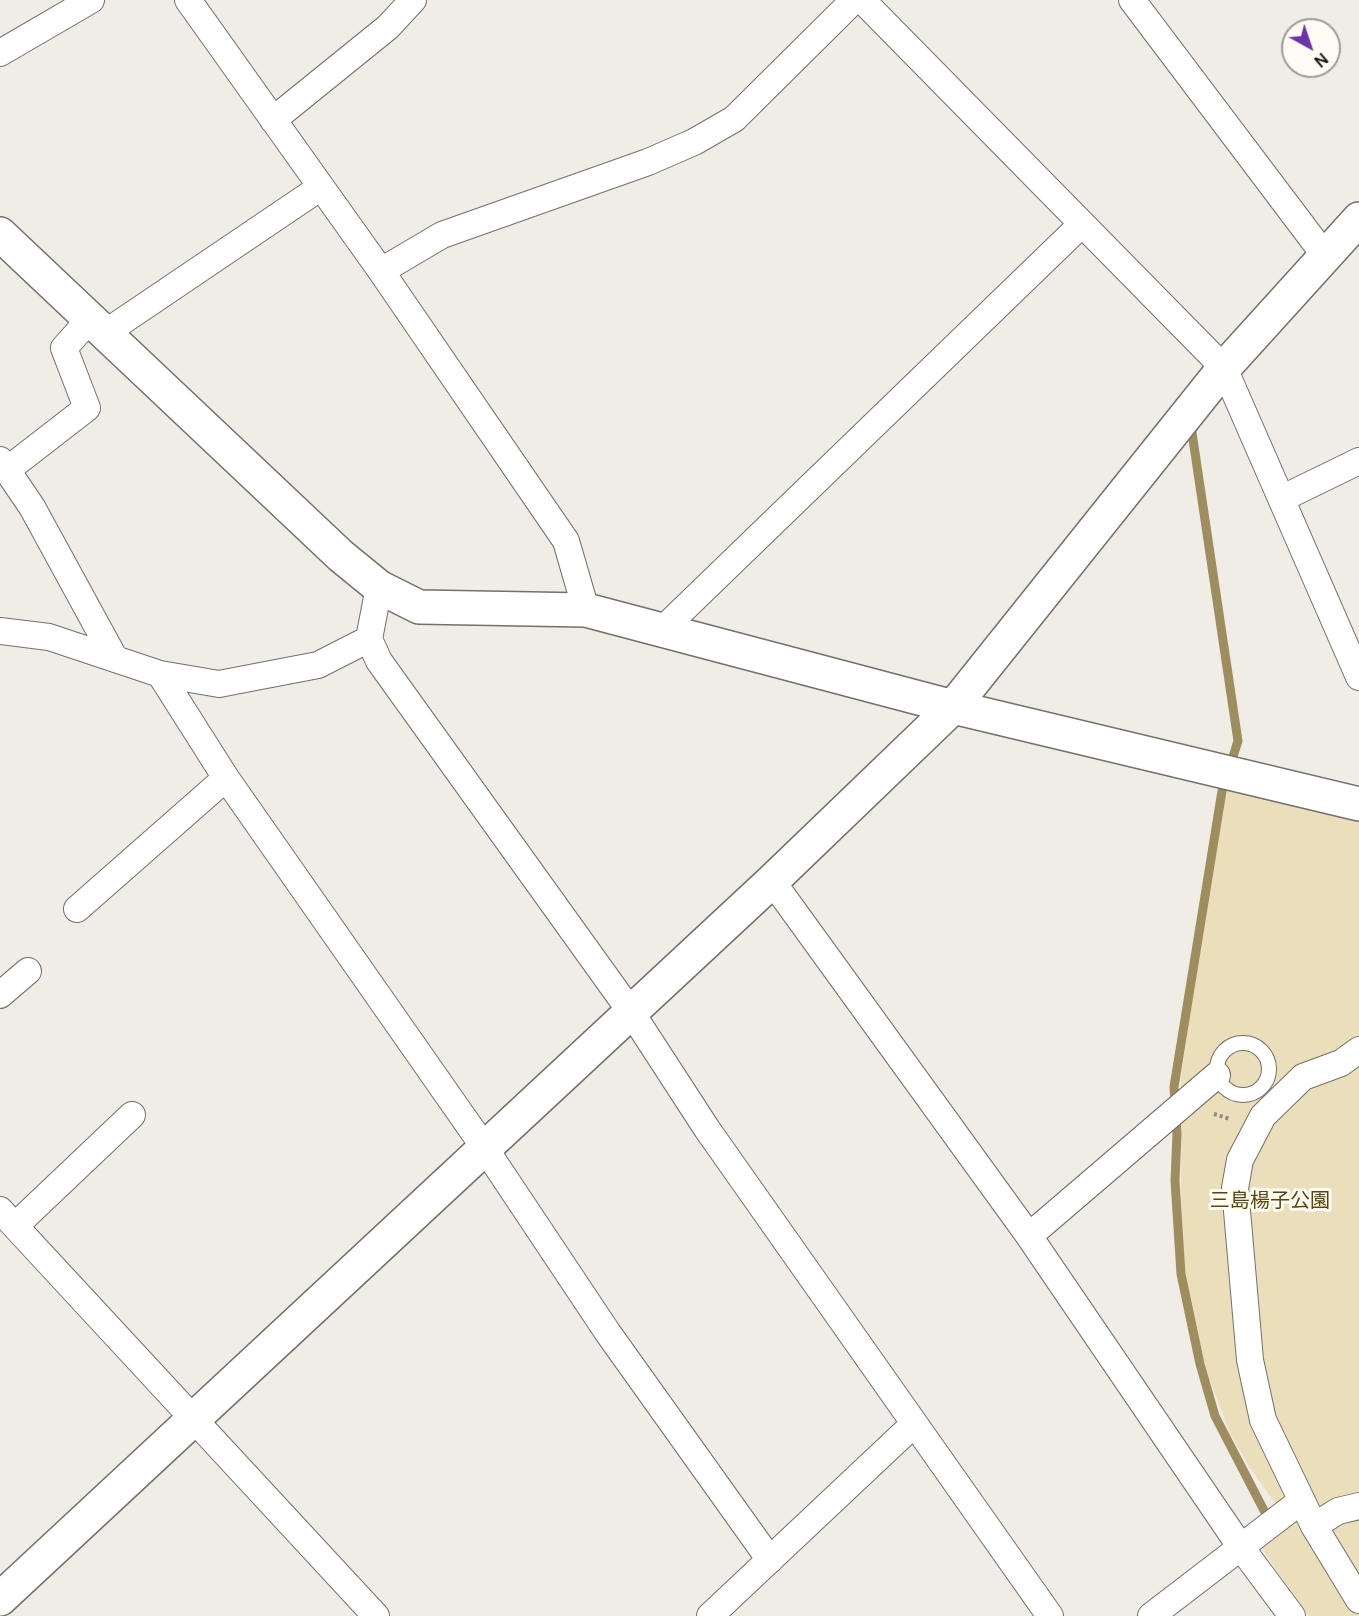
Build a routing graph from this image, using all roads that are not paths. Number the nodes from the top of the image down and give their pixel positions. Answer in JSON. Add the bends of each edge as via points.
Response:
{"nodes":[{"id":1,"x":92,"y":0,"type":"edge"},
{"id":2,"x":188,"y":0,"type":"edge"},
{"id":3,"x":413,"y":0,"type":"edge"},
{"id":4,"x":854,"y":0,"type":"edge"},
{"id":5,"x":862,"y":0,"type":"edge"},
{"id":6,"x":1132,"y":0,"type":"edge"},
{"id":7,"x":0,"y":53,"type":"edge"},
{"id":8,"x":273,"y":120,"type":"junction"},
{"id":9,"x":321,"y":187,"type":"junction"},
{"id":10,"x":1359,"y":219,"type":"edge"},
{"id":11,"x":1082,"y":224,"type":"junction"},
{"id":12,"x":0,"y":234,"type":"edge"},
{"id":13,"x":1326,"y":257,"type":"junction"},
{"id":14,"x":381,"y":271,"type":"junction"},
{"id":15,"x":98,"y":326,"type":"junction"},
{"id":16,"x":1224,"y":368,"type":"junction"},
{"id":17,"x":1359,"y":461,"type":"edge"},
{"id":18,"x":3,"y":465,"type":"edge"},
{"id":19,"x":1283,"y":498,"type":"junction"},
{"id":20,"x":379,"y":587,"type":"junction"},
{"id":21,"x":586,"y":610,"type":"junction"},
{"id":22,"x":663,"y":629,"type":"junction"},
{"id":23,"x":0,"y":631,"type":"edge"},
{"id":24,"x":369,"y":639,"type":"junction"},
{"id":25,"x":115,"y":659,"type":"junction"},
{"id":26,"x":160,"y":674,"type":"junction"},
{"id":27,"x":1359,"y":677,"type":"edge"},
{"id":28,"x":953,"y":707,"type":"junction"},
{"id":29,"x":226,"y":778,"type":"junction"},
{"id":30,"x":1359,"y":804,"type":"edge"},
{"id":31,"x":772,"y":881,"type":"junction"},
{"id":32,"x":77,"y":909,"type":"dead end"},
{"id":33,"x":28,"y":971,"type":"dead end"},
{"id":34,"x":0,"y":995,"type":"edge"},
{"id":35,"x":632,"y":1012,"type":"junction"},
{"id":36,"x":1359,"y":1050,"type":"edge"},
{"id":37,"x":1217,"y":1074,"type":"dead end"},
{"id":38,"x":132,"y":1115,"type":"dead end"},
{"id":39,"x":484,"y":1147,"type":"junction"},
{"id":40,"x":7,"y":1218,"type":"edge"},
{"id":41,"x":1029,"y":1236,"type":"junction"},
{"id":42,"x":193,"y":1419,"type":"junction"},
{"id":43,"x":914,"y":1424,"type":"junction"},
{"id":44,"x":1301,"y":1501,"type":"junction"},
{"id":45,"x":1359,"y":1506,"type":"edge"},
{"id":46,"x":1314,"y":1526,"type":"junction"},
{"id":47,"x":1240,"y":1546,"type":"junction"},
{"id":48,"x":770,"y":1560,"type":"junction"},
{"id":49,"x":0,"y":1599,"type":"edge"},
{"id":50,"x":1359,"y":1600,"type":"edge"},
{"id":51,"x":376,"y":1616,"type":"edge"},
{"id":52,"x":710,"y":1616,"type":"edge"},
{"id":53,"x":1050,"y":1616,"type":"edge"},
{"id":54,"x":1151,"y":1616,"type":"edge"},
{"id":55,"x":1292,"y":1616,"type":"edge"}],
"edges":[{"from":1,"to":7,"type":"street"},
{"from":2,"to":8,"type":"street"},
{"from":3,"to":8,"type":"street","via":[[388,27]]},
{"from":4,"to":14,"type":"street","via":[[734,119],[694,142],[442,235]]},
{"from":5,"to":11,"type":"street"},
{"from":6,"to":13,"type":"street"},
{"from":8,"to":9,"type":"street"},
{"from":9,"to":14,"type":"street"},
{"from":9,"to":15,"type":"street"},
{"from":10,"to":13,"type":"street"},
{"from":11,"to":16,"type":"street"},
{"from":11,"to":22,"type":"street"},
{"from":12,"to":15,"type":"street"},
{"from":13,"to":16,"type":"street"},
{"from":14,"to":21,"type":"street","via":[[566,541]]},
{"from":15,"to":18,"type":"street","via":[[64,348],[87,408]]},
{"from":15,"to":20,"type":"street","via":[[341,556]]},
{"from":16,"to":19,"type":"street"},
{"from":16,"to":28,"type":"street"},
{"from":17,"to":19,"type":"street"},
{"from":18,"to":25,"type":"street","via":[[32,507]]},
{"from":19,"to":27,"type":"street"},
{"from":20,"to":21,"type":"street","via":[[419,608]]},
{"from":20,"to":24,"type":"street"},
{"from":21,"to":22,"type":"street"},
{"from":22,"to":28,"type":"street"},
{"from":23,"to":25,"type":"street","via":[[49,637]]},
{"from":24,"to":26,"type":"street","via":[[318,665],[219,684]]},
{"from":24,"to":35,"type":"street","via":[[379,661]]},
{"from":25,"to":26,"type":"street"},
{"from":26,"to":29,"type":"street"},
{"from":28,"to":30,"type":"street"},
{"from":28,"to":31,"type":"street"},
{"from":29,"to":32,"type":"street"},
{"from":29,"to":39,"type":"street"},
{"from":31,"to":35,"type":"street"},
{"from":31,"to":41,"type":"street"},
{"from":33,"to":34,"type":"street"},
{"from":35,"to":39,"type":"street"},
{"from":35,"to":43,"type":"street","via":[[707,1129]]},
{"from":36,"to":44,"type":"street","via":[[1341,1063],[1303,1077],[1263,1116],[1240,1160],[1235,1188],[1255,1389],[1263,1420]]},
{"from":37,"to":41,"type":"street"},
{"from":38,"to":40,"type":"street"},
{"from":39,"to":42,"type":"street"},
{"from":39,"to":48,"type":"street","via":[[608,1333]]},
{"from":40,"to":42,"type":"street"},
{"from":41,"to":47,"type":"street"},
{"from":42,"to":49,"type":"street"},
{"from":42,"to":51,"type":"street"},
{"from":43,"to":48,"type":"street"},
{"from":43,"to":53,"type":"street"},
{"from":44,"to":46,"type":"street"},
{"from":44,"to":47,"type":"street"},
{"from":45,"to":46,"type":"street","via":[[1338,1511]]},
{"from":46,"to":50,"type":"street"},
{"from":47,"to":54,"type":"street"},
{"from":47,"to":55,"type":"street"},
{"from":48,"to":52,"type":"street"}]}
